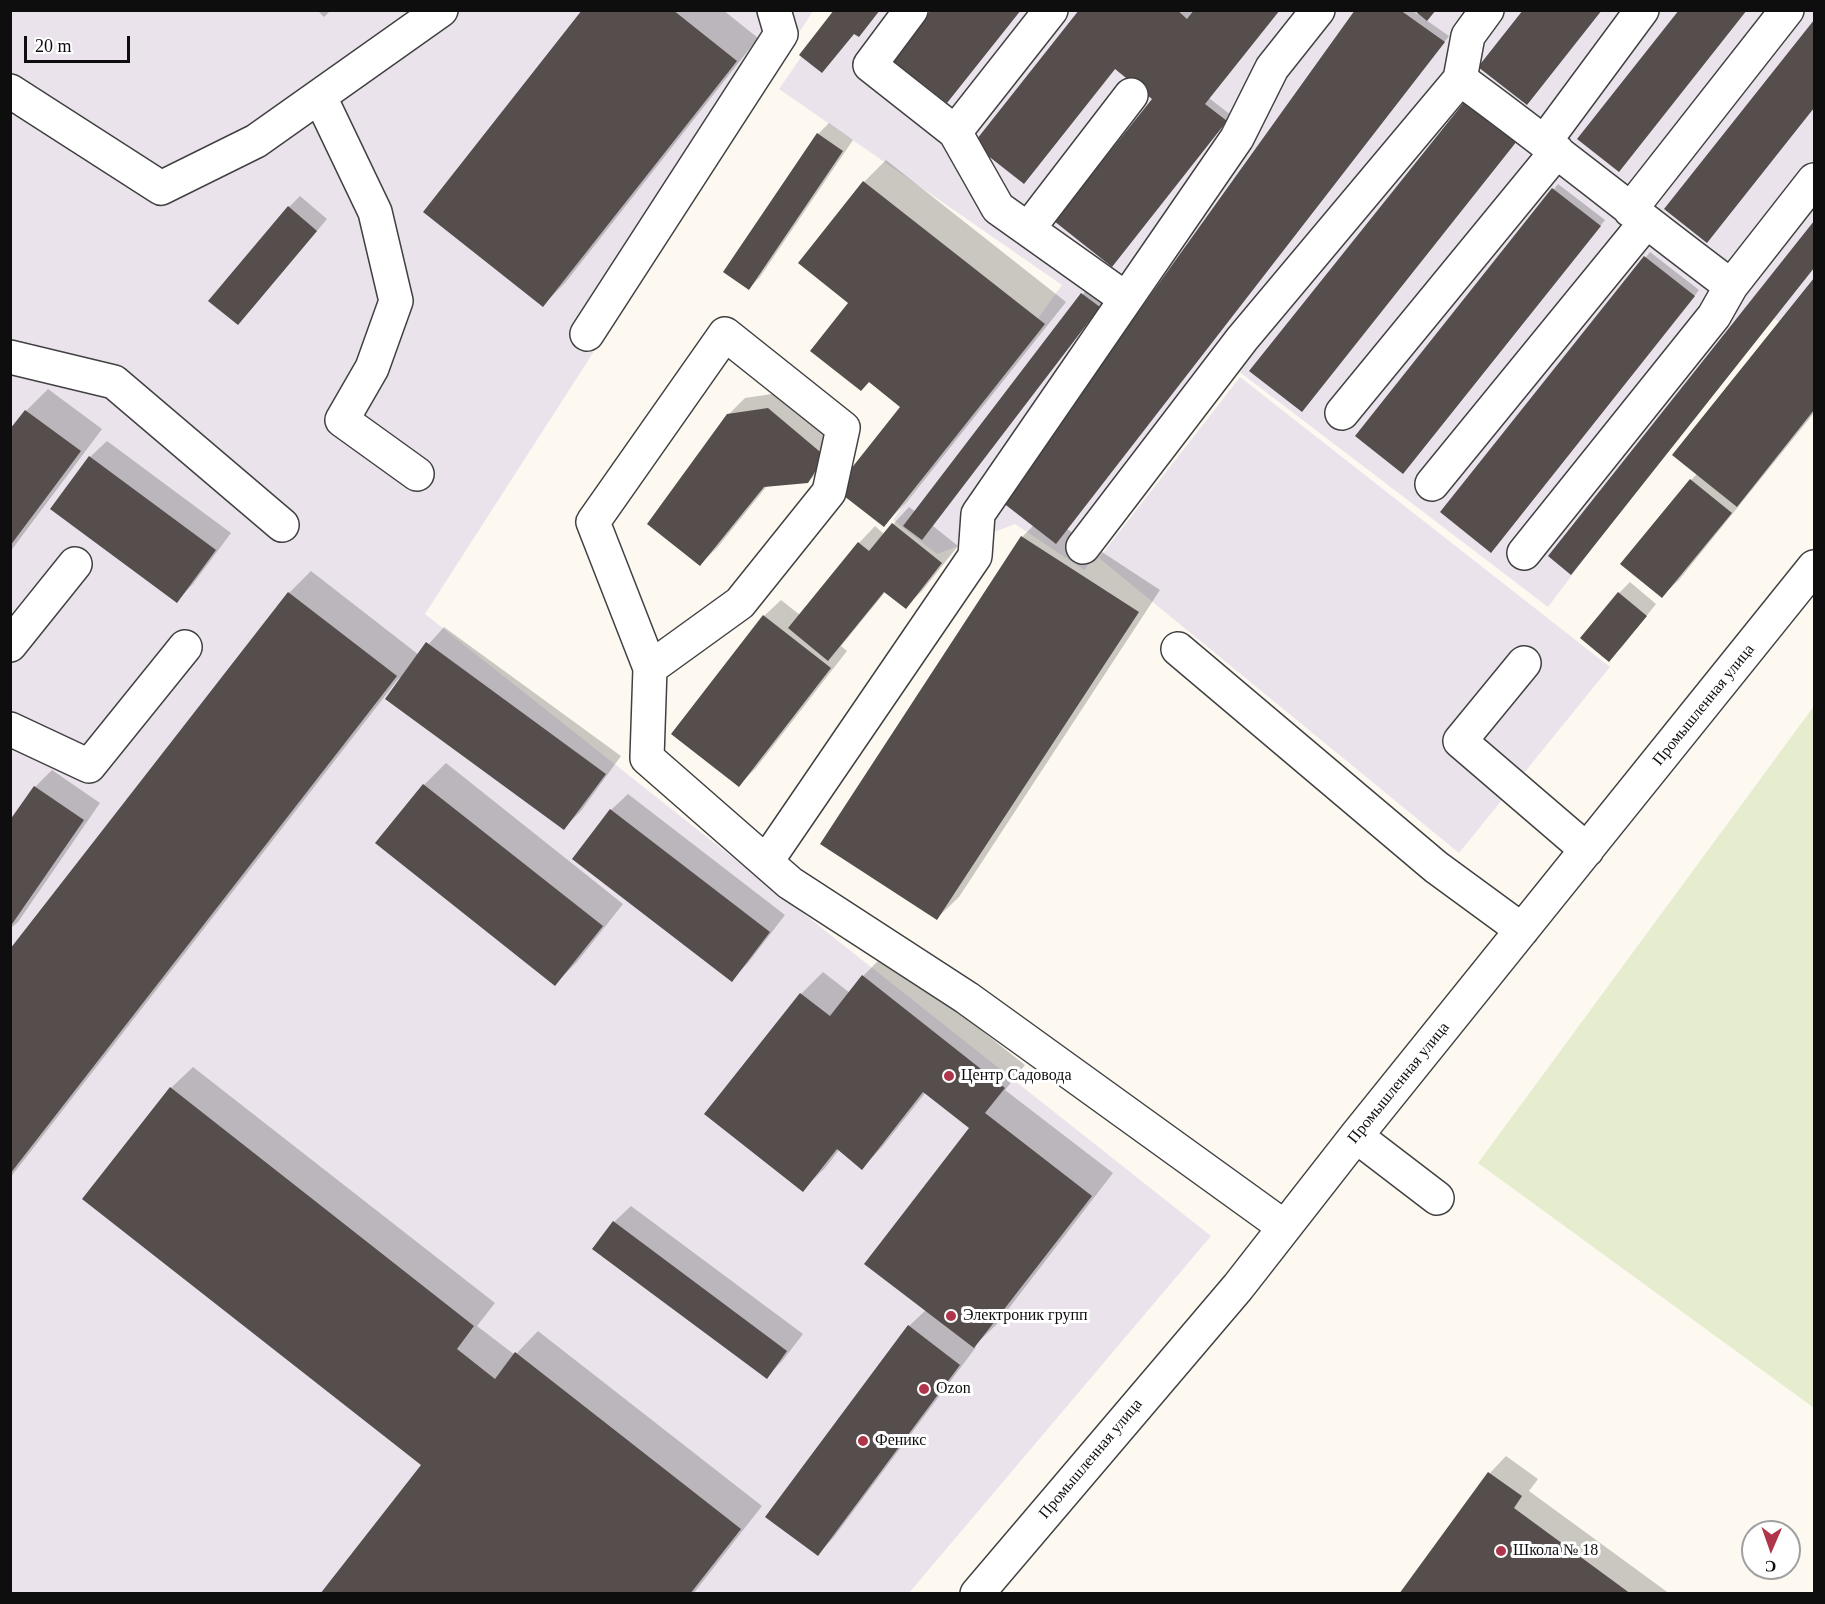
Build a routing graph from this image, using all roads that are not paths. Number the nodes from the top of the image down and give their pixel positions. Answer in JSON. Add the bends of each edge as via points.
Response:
{"nodes":[{"id":1,"x":441,"y":10,"type":"edge"},
{"id":2,"x":774,"y":10,"type":"edge"},
{"id":3,"x":911,"y":10,"type":"edge"},
{"id":4,"x":1051,"y":10,"type":"edge"},
{"id":5,"x":1318,"y":10,"type":"edge"},
{"id":6,"x":1487,"y":10,"type":"edge"},
{"id":7,"x":1642,"y":10,"type":"edge"},
{"id":8,"x":1788,"y":10,"type":"edge"},
{"id":9,"x":1460,"y":79,"type":"junction"},
{"id":10,"x":10,"y":92,"type":"edge"},
{"id":11,"x":1131,"y":95,"type":"dead end"},
{"id":12,"x":320,"y":97,"type":"junction"},
{"id":13,"x":955,"y":132,"type":"junction"},
{"id":14,"x":1551,"y":146,"type":"junction"},
{"id":15,"x":1815,"y":180,"type":"edge"},
{"id":16,"x":1638,"y":216,"type":"junction"},
{"id":17,"x":1028,"y":229,"type":"junction"},
{"id":18,"x":1731,"y":286,"type":"junction"},
{"id":19,"x":1126,"y":299,"type":"junction"},
{"id":20,"x":587,"y":334,"type":"dead end"},
{"id":21,"x":10,"y":357,"type":"edge"},
{"id":22,"x":1342,"y":413,"type":"dead end"},
{"id":23,"x":417,"y":474,"type":"dead end"},
{"id":24,"x":1432,"y":484,"type":"dead end"},
{"id":25,"x":282,"y":525,"type":"dead end"},
{"id":26,"x":1083,"y":547,"type":"dead end"},
{"id":27,"x":1524,"y":553,"type":"dead end"},
{"id":28,"x":75,"y":564,"type":"dead end"},
{"id":29,"x":1815,"y":567,"type":"edge"},
{"id":30,"x":10,"y":645,"type":"edge"},
{"id":31,"x":185,"y":648,"type":"dead end"},
{"id":32,"x":1178,"y":649,"type":"dead end"},
{"id":33,"x":1524,"y":663,"type":"dead end"},
{"id":34,"x":650,"y":668,"type":"junction"},
{"id":35,"x":10,"y":729,"type":"edge"},
{"id":36,"x":1587,"y":850,"type":"junction"},
{"id":37,"x":765,"y":862,"type":"junction"},
{"id":38,"x":1522,"y":930,"type":"junction"},
{"id":39,"x":1356,"y":1136,"type":"junction"},
{"id":40,"x":1437,"y":1198,"type":"dead end"},
{"id":41,"x":1283,"y":1227,"type":"junction"},
{"id":42,"x":977,"y":1593,"type":"edge"}],
"edges":[{"from":1,"to":12,"type":"street"},
{"from":2,"to":20,"type":"street","via":[[781,34]]},
{"from":3,"to":13,"type":"street","via":[[870,65]]},
{"from":4,"to":13,"type":"street"},
{"from":5,"to":19,"type":"street","via":[[1272,68],[1237,138]]},
{"from":6,"to":9,"type":"street","via":[[1468,36]]},
{"from":7,"to":14,"type":"street"},
{"from":8,"to":16,"type":"street"},
{"from":9,"to":14,"type":"street"},
{"from":9,"to":26,"type":"street","via":[[1242,339]]},
{"from":10,"to":12,"type":"street","via":[[161,188],[256,141]]},
{"from":11,"to":17,"type":"street"},
{"from":12,"to":23,"type":"street","via":[[375,212],[396,301],[372,368],[342,420]]},
{"from":13,"to":17,"type":"street","via":[[998,208]]},
{"from":14,"to":16,"type":"street"},
{"from":14,"to":22,"type":"street"},
{"from":15,"to":18,"type":"street"},
{"from":16,"to":18,"type":"street"},
{"from":16,"to":24,"type":"street"},
{"from":17,"to":19,"type":"street"},
{"from":18,"to":27,"type":"street","via":[[1714,316]]},
{"from":19,"to":37,"type":"street","via":[[978,514],[975,556]]},
{"from":21,"to":25,"type":"street","via":[[114,382]]},
{"from":28,"to":30,"type":"street"},
{"from":29,"to":36,"type":"street","name":"Промышленная улица"},
{"from":31,"to":35,"type":"street","via":[[89,766]]},
{"from":32,"to":38,"type":"street","via":[[1436,867]]},
{"from":33,"to":36,"type":"street","via":[[1460,741]]},
{"from":34,"to":34,"type":"street","via":[[593,522],[725,334],[843,428],[829,492],[740,603]]},
{"from":34,"to":37,"type":"street","via":[[647,758]]},
{"from":36,"to":38,"type":"street","name":"Промышленная улица"},
{"from":37,"to":41,"type":"street","via":[[790,883],[967,998]]},
{"from":38,"to":39,"type":"street","name":"Промышленная улица"},
{"from":39,"to":40,"type":"street"},
{"from":39,"to":41,"type":"street","name":"Промышленная улица"},
{"from":41,"to":42,"type":"street","name":"Промышленная улица","via":[[1238,1287]]}]}
